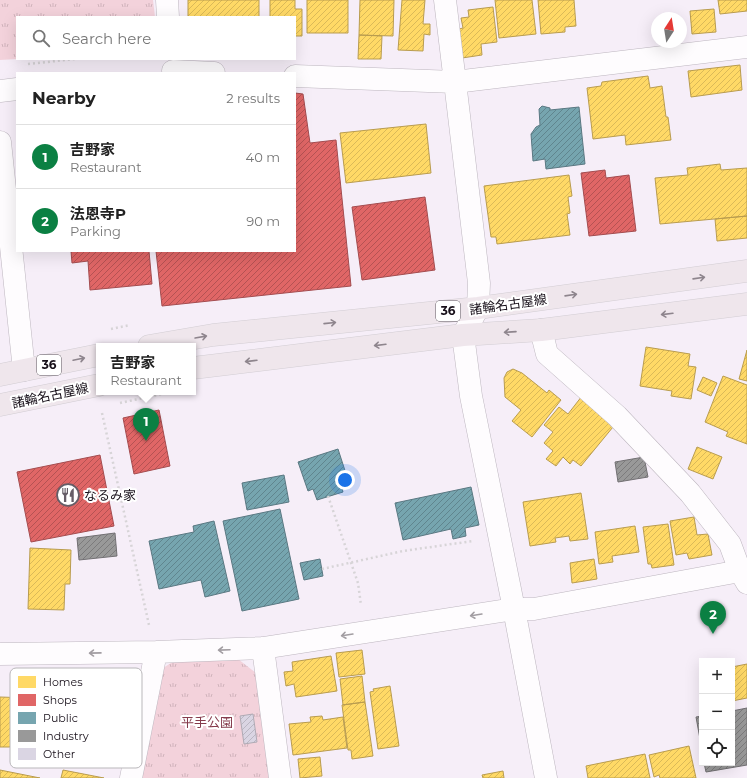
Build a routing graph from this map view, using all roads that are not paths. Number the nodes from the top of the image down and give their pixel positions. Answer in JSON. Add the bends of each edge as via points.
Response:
{"nodes":[{"id":1,"x":167,"y":0,"type":"edge"},
{"id":2,"x":445,"y":0,"type":"edge"},
{"id":3,"x":168,"y":16,"type":"edge"},
{"id":4,"x":747,"y":48,"type":"edge"},
{"id":5,"x":168,"y":68,"type":"edge"},
{"id":6,"x":205,"y":72,"type":"edge"},
{"id":7,"x":296,"y":76,"type":"edge"},
{"id":8,"x":455,"y":82,"type":"junction"},
{"id":9,"x":16,"y":89,"type":"edge"},
{"id":10,"x":0,"y":91,"type":"edge"},
{"id":11,"x":0,"y":142,"type":"edge"},
{"id":12,"x":747,"y":271,"type":"edge"},
{"id":13,"x":747,"y":304,"type":"edge"},
{"id":14,"x":478,"y":308,"type":"junction"},
{"id":15,"x":541,"y":330,"type":"junction"},
{"id":16,"x":463,"y":335,"type":"junction"},
{"id":17,"x":166,"y":343,"type":"edge"},
{"id":18,"x":96,"y":356,"type":"edge"},
{"id":19,"x":196,"y":368,"type":"edge"},
{"id":20,"x":24,"y":370,"type":"junction"},
{"id":21,"x":0,"y":375,"type":"edge"},
{"id":22,"x":96,"y":386,"type":"edge"},
{"id":23,"x":0,"y":405,"type":"edge"},
{"id":24,"x":744,"y":577,"type":"edge"},
{"id":25,"x":514,"y":609,"type":"junction"},
{"id":26,"x":264,"y":648,"type":"junction"},
{"id":27,"x":156,"y":652,"type":"junction"},
{"id":28,"x":0,"y":654,"type":"edge"},
{"id":29,"x":142,"y":723,"type":"edge"},
{"id":30,"x":133,"y":768,"type":"edge"},
{"id":31,"x":131,"y":778,"type":"edge"},
{"id":32,"x":280,"y":778,"type":"edge"},
{"id":33,"x":546,"y":778,"type":"edge"}],
"edges":[{"from":1,"to":3,"type":"street"},
{"from":2,"to":8,"type":"street"},
{"from":4,"to":8,"type":"street"},
{"from":5,"to":6,"type":"street"},
{"from":7,"to":8,"type":"street"},
{"from":8,"to":14,"type":"street","via":[[479,283]]},
{"from":9,"to":10,"type":"street"},
{"from":11,"to":20,"type":"street"},
{"from":14,"to":12,"type":"main road","name":"諸輪名古屋線","number":"36","one_way":true},
{"from":13,"to":15,"type":"main road","name":"諸輪名古屋線","number":"36","one_way":true},
{"from":14,"to":16,"type":"street"},
{"from":17,"to":14,"type":"main road","name":"諸輪名古屋線","number":"36","one_way":true,"via":[[213,335]]},
{"from":15,"to":16,"type":"main road","name":"諸輪名古屋線","number":"36","one_way":true},
{"from":15,"to":24,"type":"street","via":[[546,354],[617,416],[690,493],[730,544]]},
{"from":16,"to":19,"type":"main road","name":"諸輪名古屋線","number":"36","one_way":true},
{"from":16,"to":25,"type":"street","via":[[471,396]]},
{"from":20,"to":18,"type":"main road","number":"36","one_way":true},
{"from":20,"to":21,"type":"main road","number":"36"},
{"from":22,"to":23,"type":"main road","name":"諸輪名古屋線","number":"36"},
{"from":24,"to":25,"type":"street","via":[[534,609]]},
{"from":25,"to":26,"type":"street","one_way":true},
{"from":25,"to":33,"type":"street"},
{"from":26,"to":27,"type":"street","one_way":true},
{"from":26,"to":32,"type":"street"},
{"from":27,"to":28,"type":"street","one_way":true},
{"from":27,"to":29,"type":"street"},
{"from":30,"to":31,"type":"street"}]}
